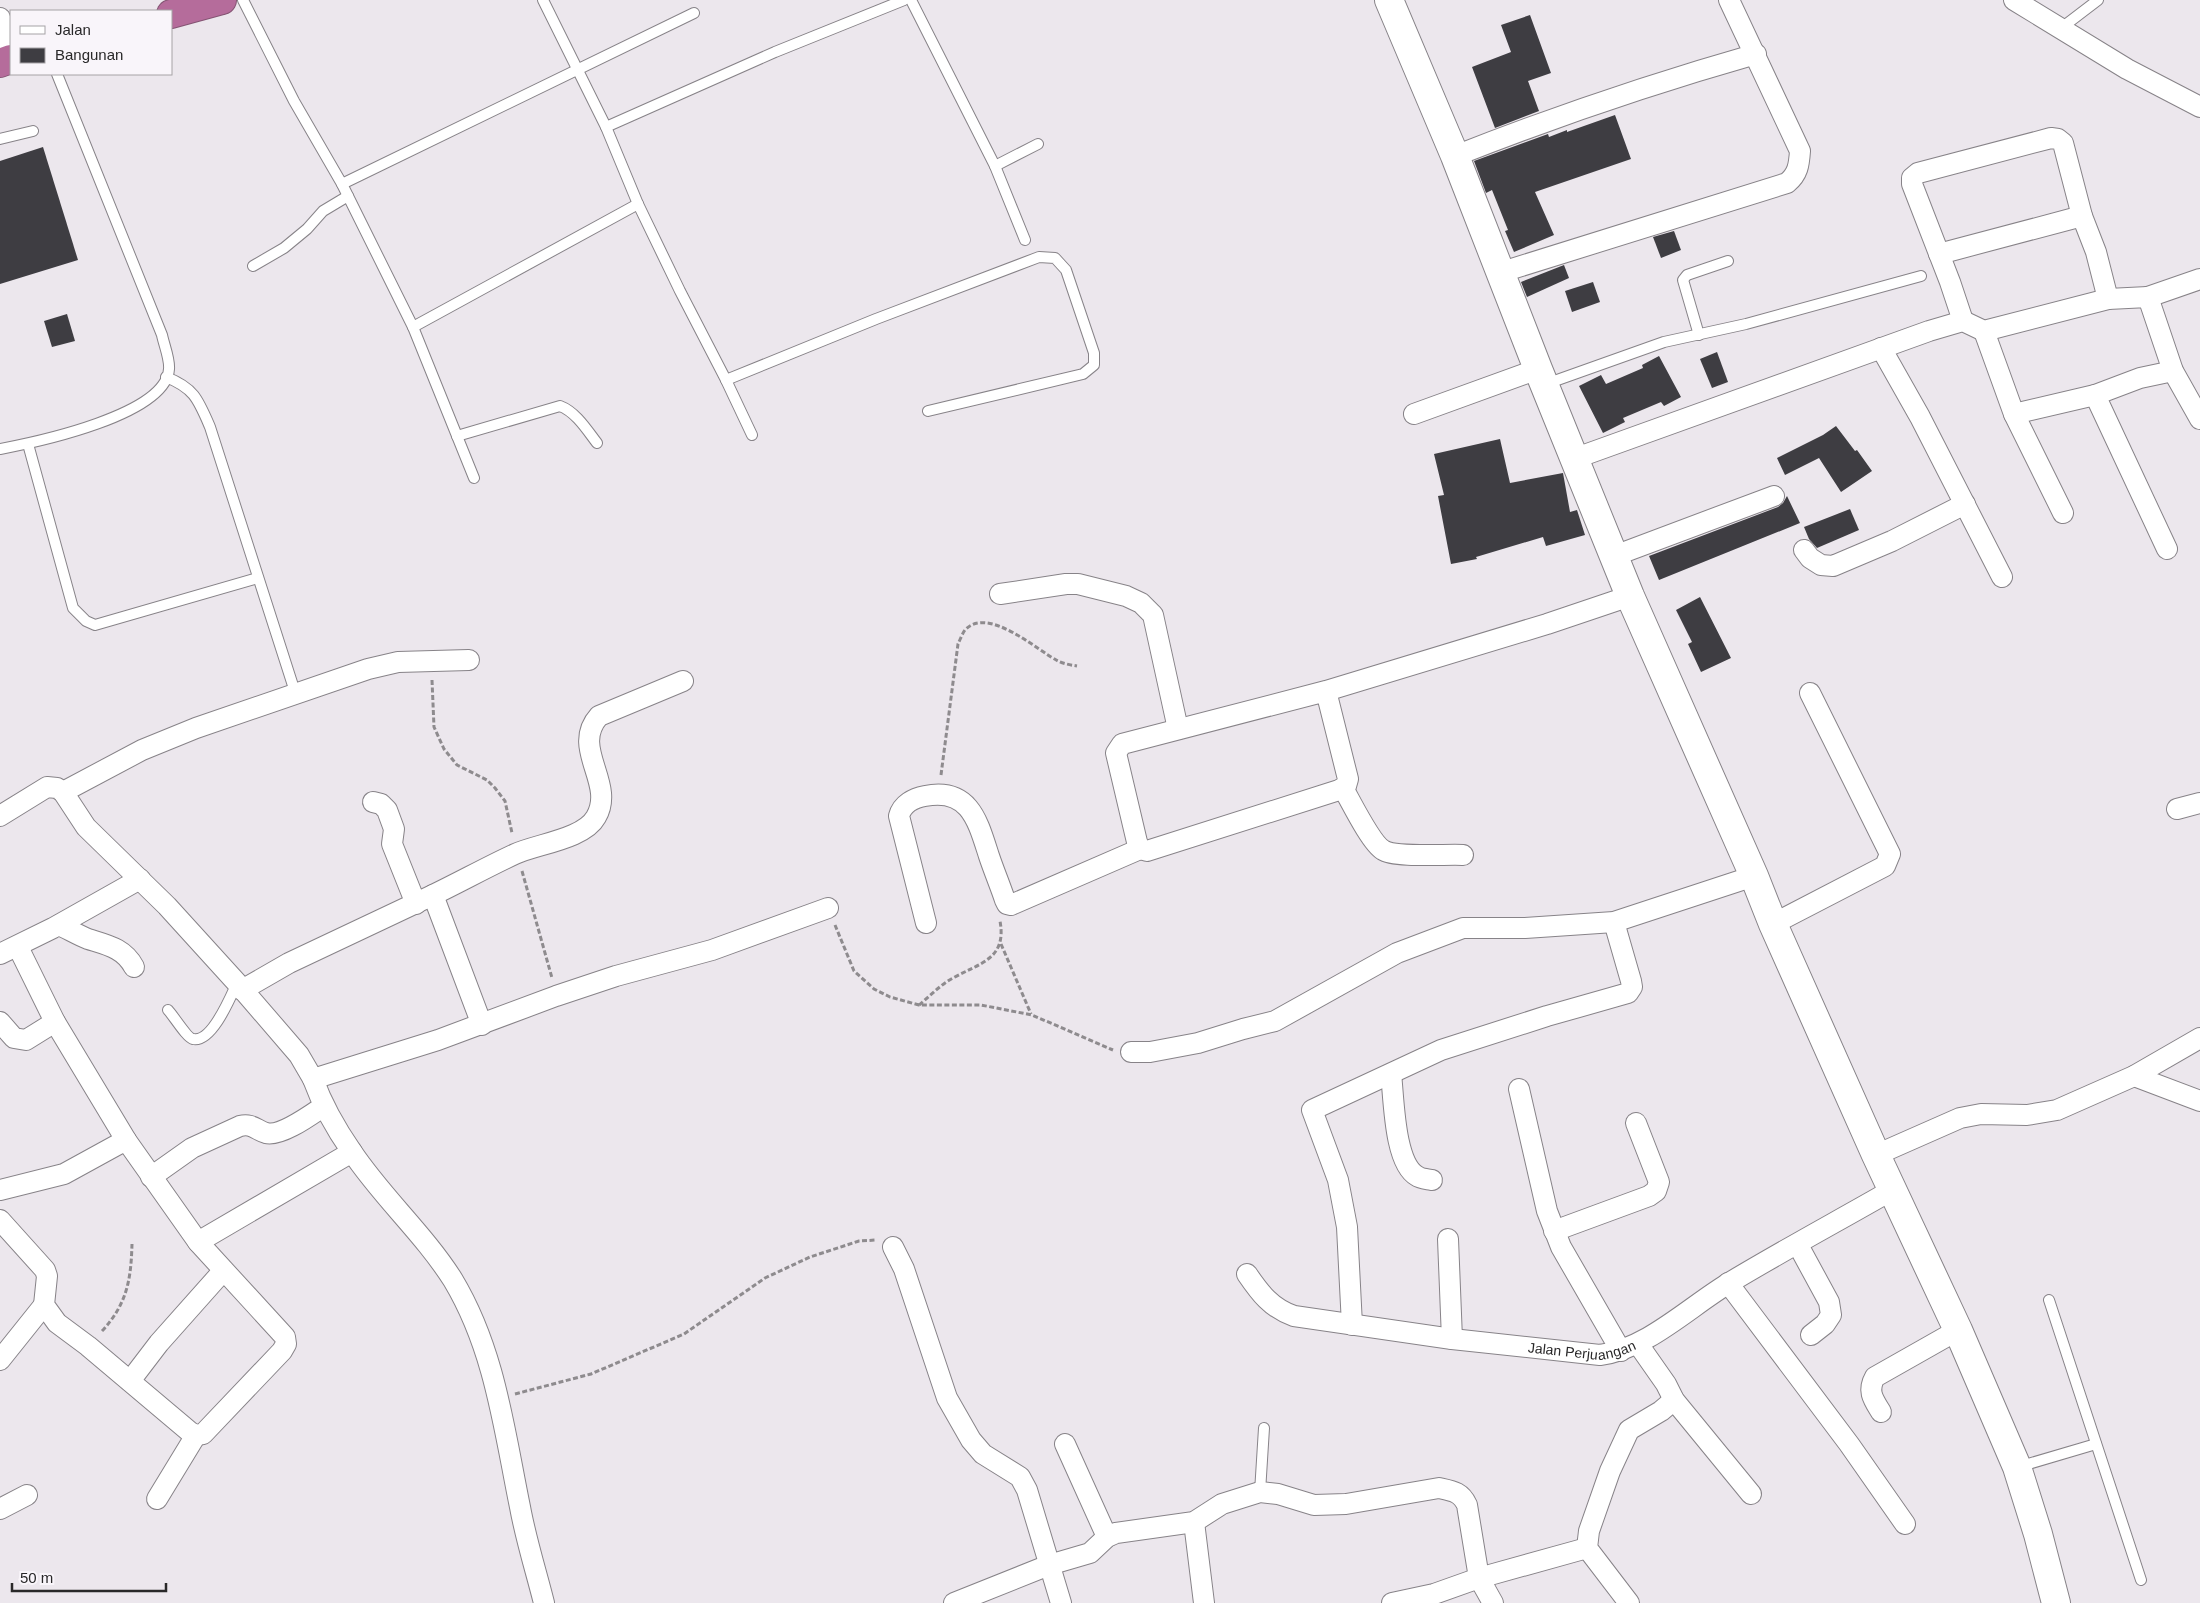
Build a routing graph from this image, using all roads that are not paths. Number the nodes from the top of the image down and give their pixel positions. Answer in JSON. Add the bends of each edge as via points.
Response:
{"nodes":[{"id":1,"x":222,"y":0,"type":"edge"},
{"id":2,"x":243,"y":0,"type":"edge"},
{"id":3,"x":543,"y":0,"type":"edge"},
{"id":4,"x":904,"y":0,"type":"edge"},
{"id":5,"x":911,"y":0,"type":"edge"},
{"id":6,"x":1390,"y":0,"type":"edge"},
{"id":7,"x":1729,"y":0,"type":"edge"},
{"id":8,"x":2014,"y":0,"type":"edge"},
{"id":9,"x":2098,"y":0,"type":"edge"},
{"id":10,"x":172,"y":9,"type":"edge"},
{"id":11,"x":694,"y":14,"type":"dead end"},
{"id":12,"x":0,"y":18,"type":"edge"},
{"id":13,"x":2060,"y":29,"type":"junction"},
{"id":14,"x":1756,"y":54,"type":"junction"},
{"id":15,"x":10,"y":55,"type":"edge"},
{"id":16,"x":577,"y":68,"type":"junction"},
{"id":17,"x":57,"y":75,"type":"edge"},
{"id":18,"x":2194,"y":98,"type":"edge"},
{"id":19,"x":606,"y":127,"type":"junction"},
{"id":20,"x":33,"y":132,"type":"dead end"},
{"id":21,"x":0,"y":139,"type":"edge"},
{"id":22,"x":1038,"y":144,"type":"dead end"},
{"id":23,"x":1455,"y":156,"type":"junction"},
{"id":24,"x":995,"y":166,"type":"junction"},
{"id":25,"x":342,"y":184,"type":"junction"},
{"id":26,"x":348,"y":196,"type":"junction"},
{"id":27,"x":638,"y":204,"type":"junction"},
{"id":28,"x":2082,"y":216,"type":"junction"},
{"id":29,"x":1025,"y":240,"type":"dead end"},
{"id":30,"x":1939,"y":254,"type":"junction"},
{"id":31,"x":1728,"y":261,"type":"dead end"},
{"id":32,"x":253,"y":266,"type":"dead end"},
{"id":33,"x":1502,"y":272,"type":"junction"},
{"id":34,"x":1921,"y":276,"type":"dead end"},
{"id":35,"x":2200,"y":279,"type":"edge"},
{"id":36,"x":2148,"y":298,"type":"junction"},
{"id":37,"x":2108,"y":299,"type":"junction"},
{"id":38,"x":1963,"y":321,"type":"junction"},
{"id":39,"x":413,"y":327,"type":"junction"},
{"id":40,"x":1984,"y":331,"type":"junction"},
{"id":41,"x":1699,"y":335,"type":"junction"},
{"id":42,"x":1880,"y":348,"type":"junction"},
{"id":43,"x":2174,"y":371,"type":"junction"},
{"id":44,"x":166,"y":377,"type":"junction"},
{"id":45,"x":1542,"y":377,"type":"junction"},
{"id":46,"x":726,"y":380,"type":"junction"},
{"id":47,"x":2193,"y":388,"type":"edge"},
{"id":48,"x":2095,"y":395,"type":"junction"},
{"id":49,"x":928,"y":411,"type":"dead end"},
{"id":50,"x":1414,"y":414,"type":"dead end"},
{"id":51,"x":2014,"y":414,"type":"junction"},
{"id":52,"x":2200,"y":419,"type":"edge"},
{"id":53,"x":752,"y":435,"type":"dead end"},
{"id":54,"x":457,"y":436,"type":"junction"},
{"id":55,"x":597,"y":442,"type":"dead end"},
{"id":56,"x":28,"y":444,"type":"junction"},
{"id":57,"x":0,"y":449,"type":"edge"},
{"id":58,"x":1576,"y":458,"type":"junction"},
{"id":59,"x":474,"y":478,"type":"dead end"},
{"id":60,"x":1774,"y":496,"type":"dead end"},
{"id":61,"x":1965,"y":504,"type":"junction"},
{"id":62,"x":2063,"y":513,"type":"dead end"},
{"id":63,"x":2168,"y":549,"type":"dead end"},
{"id":64,"x":1804,"y":550,"type":"dead end"},
{"id":65,"x":1614,"y":556,"type":"junction"},
{"id":66,"x":2002,"y":577,"type":"dead end"},
{"id":67,"x":258,"y":578,"type":"junction"},
{"id":68,"x":1000,"y":594,"type":"dead end"},
{"id":69,"x":1630,"y":596,"type":"junction"},
{"id":70,"x":469,"y":660,"type":"dead end"},
{"id":71,"x":683,"y":681,"type":"dead end"},
{"id":72,"x":1326,"y":691,"type":"junction"},
{"id":73,"x":1810,"y":693,"type":"dead end"},
{"id":74,"x":296,"y":695,"type":"junction"},
{"id":75,"x":1178,"y":729,"type":"junction"},
{"id":76,"x":1343,"y":788,"type":"junction"},
{"id":77,"x":63,"y":792,"type":"junction"},
{"id":78,"x":373,"y":802,"type":"dead end"},
{"id":79,"x":2200,"y":803,"type":"edge"},
{"id":80,"x":2177,"y":809,"type":"dead end"},
{"id":81,"x":0,"y":816,"type":"edge"},
{"id":82,"x":1140,"y":849,"type":"junction"},
{"id":83,"x":1464,"y":855,"type":"dead end"},
{"id":84,"x":1754,"y":876,"type":"junction"},
{"id":85,"x":140,"y":878,"type":"junction"},
{"id":86,"x":424,"y":899,"type":"junction"},
{"id":87,"x":828,"y":908,"type":"road end"},
{"id":88,"x":1614,"y":922,"type":"junction"},
{"id":89,"x":926,"y":923,"type":"dead end"},
{"id":90,"x":1773,"y":924,"type":"junction"},
{"id":91,"x":59,"y":925,"type":"junction"},
{"id":92,"x":9,"y":950,"type":"edge"},
{"id":93,"x":134,"y":967,"type":"dead end"},
{"id":94,"x":239,"y":986,"type":"junction"},
{"id":95,"x":168,"y":1010,"type":"dead end"},
{"id":96,"x":0,"y":1022,"type":"edge"},
{"id":97,"x":55,"y":1022,"type":"junction"},
{"id":98,"x":482,"y":1026,"type":"junction"},
{"id":99,"x":2200,"y":1038,"type":"edge"},
{"id":100,"x":1131,"y":1052,"type":"road end"},
{"id":101,"x":1391,"y":1074,"type":"junction"},
{"id":102,"x":2134,"y":1076,"type":"junction"},
{"id":103,"x":312,"y":1078,"type":"junction"},
{"id":104,"x":1519,"y":1089,"type":"dead end"},
{"id":105,"x":2200,"y":1101,"type":"edge"},
{"id":106,"x":324,"y":1106,"type":"junction"},
{"id":107,"x":1636,"y":1123,"type":"dead end"},
{"id":108,"x":126,"y":1140,"type":"junction"},
{"id":109,"x":352,"y":1152,"type":"junction"},
{"id":110,"x":1876,"y":1155,"type":"junction"},
{"id":111,"x":151,"y":1176,"type":"junction"},
{"id":112,"x":1432,"y":1180,"type":"dead end"},
{"id":113,"x":0,"y":1190,"type":"edge"},
{"id":114,"x":1892,"y":1190,"type":"junction"},
{"id":115,"x":0,"y":1220,"type":"edge"},
{"id":116,"x":1554,"y":1230,"type":"junction"},
{"id":117,"x":1448,"y":1239,"type":"dead end"},
{"id":118,"x":198,"y":1242,"type":"junction"},
{"id":119,"x":1798,"y":1245,"type":"junction"},
{"id":120,"x":893,"y":1247,"type":"road end"},
{"id":121,"x":223,"y":1271,"type":"junction"},
{"id":122,"x":1247,"y":1274,"type":"dead end"},
{"id":123,"x":1728,"y":1283,"type":"junction"},
{"id":124,"x":2049,"y":1300,"type":"dead end"},
{"id":125,"x":44,"y":1305,"type":"junction"},
{"id":126,"x":1352,"y":1325,"type":"junction"},
{"id":127,"x":1958,"y":1330,"type":"junction"},
{"id":128,"x":1812,"y":1335,"type":"dead end"},
{"id":129,"x":1452,"y":1339,"type":"junction"},
{"id":130,"x":1629,"y":1348,"type":"junction"},
{"id":131,"x":0,"y":1360,"type":"edge"},
{"id":132,"x":130,"y":1381,"type":"junction"},
{"id":133,"x":1674,"y":1400,"type":"junction"},
{"id":134,"x":1881,"y":1412,"type":"dead end"},
{"id":135,"x":1264,"y":1428,"type":"dead end"},
{"id":136,"x":196,"y":1435,"type":"junction"},
{"id":137,"x":1065,"y":1444,"type":"dead end"},
{"id":138,"x":2096,"y":1444,"type":"junction"},
{"id":139,"x":2017,"y":1467,"type":"junction"},
{"id":140,"x":1260,"y":1492,"type":"junction"},
{"id":141,"x":1751,"y":1494,"type":"dead end"},
{"id":142,"x":27,"y":1495,"type":"dead end"},
{"id":143,"x":156,"y":1499,"type":"dead end"},
{"id":144,"x":0,"y":1509,"type":"edge"},
{"id":145,"x":1194,"y":1522,"type":"junction"},
{"id":146,"x":1905,"y":1524,"type":"dead end"},
{"id":147,"x":1107,"y":1537,"type":"junction"},
{"id":148,"x":1587,"y":1548,"type":"junction"},
{"id":149,"x":1049,"y":1565,"type":"junction"},
{"id":150,"x":1479,"y":1578,"type":"junction"},
{"id":151,"x":2141,"y":1580,"type":"dead end"},
{"id":152,"x":1435,"y":1598,"type":"edge"},
{"id":153,"x":544,"y":1603,"type":"edge"},
{"id":154,"x":954,"y":1603,"type":"edge"},
{"id":155,"x":1061,"y":1603,"type":"edge"},
{"id":156,"x":1204,"y":1603,"type":"edge"},
{"id":157,"x":1392,"y":1603,"type":"edge"},
{"id":158,"x":1493,"y":1603,"type":"edge"},
{"id":159,"x":1629,"y":1603,"type":"edge"},
{"id":160,"x":2056,"y":1603,"type":"edge"}],
"edges":[{"from":1,"to":10,"type":"highway"},
{"from":2,"to":25,"type":"lane","via":[[294,101]]},
{"from":3,"to":16,"type":"lane"},
{"from":4,"to":19,"type":"lane","via":[[775,52]]},
{"from":5,"to":24,"type":"lane"},
{"from":6,"to":23,"type":"street"},
{"from":7,"to":14,"type":"street"},
{"from":8,"to":13,"type":"street"},
{"from":9,"to":13,"type":"lane"},
{"from":11,"to":16,"type":"lane"},
{"from":12,"to":15,"type":"street"},
{"from":13,"to":18,"type":"street","via":[[2127,69]]},
{"from":14,"to":23,"type":"street","via":[[1574,110]]},
{"from":14,"to":33,"type":"street","via":[[1800,151],[1794,177],[1787,183]]},
{"from":16,"to":19,"type":"lane"},
{"from":16,"to":25,"type":"lane"},
{"from":17,"to":44,"type":"lane","via":[[162,335],[169,370]]},
{"from":19,"to":27,"type":"lane"},
{"from":20,"to":21,"type":"lane"},
{"from":22,"to":24,"type":"lane"},
{"from":23,"to":33,"type":"street"},
{"from":24,"to":29,"type":"lane"},
{"from":25,"to":26,"type":"lane"},
{"from":26,"to":32,"type":"lane","via":[[323,211],[284,248]]},
{"from":26,"to":39,"type":"lane"},
{"from":27,"to":39,"type":"lane"},
{"from":27,"to":46,"type":"lane"},
{"from":28,"to":30,"type":"street"},
{"from":28,"to":30,"type":"street","via":[[2063,143],[2058,139],[2051,138],[1918,173],[1912,178],[1912,184]]},
{"from":28,"to":37,"type":"street","via":[[2096,252]]},
{"from":30,"to":38,"type":"street"},
{"from":31,"to":41,"type":"lane","via":[[1688,275],[1683,280]]},
{"from":33,"to":45,"type":"street"},
{"from":34,"to":41,"type":"lane"},
{"from":35,"to":36,"type":"street"},
{"from":36,"to":37,"type":"street"},
{"from":36,"to":43,"type":"street"},
{"from":37,"to":40,"type":"street"},
{"from":38,"to":40,"type":"street"},
{"from":38,"to":42,"type":"street"},
{"from":39,"to":54,"type":"lane"},
{"from":40,"to":51,"type":"street"},
{"from":41,"to":45,"type":"lane"},
{"from":42,"to":58,"type":"street"},
{"from":42,"to":61,"type":"street"},
{"from":43,"to":47,"type":"street"},
{"from":43,"to":48,"type":"street","via":[[2140,378]]},
{"from":44,"to":56,"type":"lane","via":[[148,400],[120,416]]},
{"from":44,"to":67,"type":"lane","via":[[183,384],[197,397],[235,499]]},
{"from":45,"to":50,"type":"street"},
{"from":45,"to":58,"type":"street"},
{"from":46,"to":49,"type":"lane","via":[[1038,257],[1055,258],[1066,270],[1094,353],[1094,365],[1083,374]]},
{"from":46,"to":53,"type":"lane"},
{"from":47,"to":52,"type":"street"},
{"from":48,"to":51,"type":"street"},
{"from":48,"to":63,"type":"street"},
{"from":51,"to":62,"type":"street"},
{"from":54,"to":55,"type":"lane","via":[[560,406],[574,414]]},
{"from":54,"to":59,"type":"lane"},
{"from":56,"to":57,"type":"lane"},
{"from":56,"to":67,"type":"lane","via":[[73,608],[86,621],[95,625]]},
{"from":58,"to":65,"type":"street"},
{"from":60,"to":65,"type":"street"},
{"from":61,"to":64,"type":"street","via":[[1833,566],[1821,565]]},
{"from":61,"to":66,"type":"street"},
{"from":65,"to":69,"type":"street"},
{"from":67,"to":74,"type":"lane"},
{"from":68,"to":75,"type":"street","via":[[1072,584],[1126,596],[1141,603],[1153,615]]},
{"from":69,"to":72,"type":"street"},
{"from":69,"to":84,"type":"street"},
{"from":70,"to":74,"type":"street","via":[[398,662],[368,669]]},
{"from":71,"to":86,"type":"street","via":[[599,716],[592,724],[588,739],[602,793],[601,806],[589,826],[517,854]]},
{"from":72,"to":75,"type":"street"},
{"from":72,"to":76,"type":"street","via":[[1348,779]]},
{"from":73,"to":90,"type":"street","via":[[1890,854],[1889,861]]},
{"from":74,"to":77,"type":"street","via":[[196,728],[142,750]]},
{"from":75,"to":82,"type":"street","via":[[1122,744],[1117,749]]},
{"from":76,"to":82,"type":"street","via":[[1147,851]]},
{"from":76,"to":83,"type":"street","via":[[1382,850],[1394,854]]},
{"from":77,"to":81,"type":"street","via":[[47,787]]},
{"from":77,"to":85,"type":"street","via":[[86,827]]},
{"from":78,"to":86,"type":"street","via":[[387,810],[394,829],[392,844]]},
{"from":79,"to":80,"type":"street"},
{"from":82,"to":89,"type":"street","via":[[1011,906],[1005,900],[977,818],[967,805],[939,793],[919,797],[909,802],[900,816]]},
{"from":84,"to":88,"type":"street"},
{"from":84,"to":90,"type":"street"},
{"from":85,"to":91,"type":"street"},
{"from":85,"to":94,"type":"street"},
{"from":86,"to":94,"type":"street"},
{"from":86,"to":98,"type":"street"},
{"from":87,"to":98,"type":"street","via":[[712,950],[556,996]]},
{"from":88,"to":100,"type":"street","via":[[1463,928],[1397,953],[1275,1021],[1198,1043],[1150,1052]]},
{"from":88,"to":101,"type":"street","via":[[1631,981],[1628,993],[1441,1050]]},
{"from":90,"to":110,"type":"street"},
{"from":91,"to":92,"type":"street"},
{"from":91,"to":93,"type":"street","via":[[116,948],[130,959]]},
{"from":92,"to":97,"type":"street"},
{"from":94,"to":95,"type":"lane","via":[[216,1025],[198,1039],[190,1037]]},
{"from":94,"to":103,"type":"street","via":[[299,1055]]},
{"from":96,"to":97,"type":"street","via":[[14,1038],[26,1040]]},
{"from":97,"to":108,"type":"street"},
{"from":98,"to":103,"type":"street"},
{"from":99,"to":102,"type":"street"},
{"from":101,"to":112,"type":"street","via":[[1399,1146],[1417,1176]]},
{"from":101,"to":126,"type":"street","via":[[1312,1110],[1338,1180],[1347,1228]]},
{"from":102,"to":105,"type":"street"},
{"from":102,"to":110,"type":"street","via":[[2057,1110],[2027,1115],[1981,1114],[1960,1118]]},
{"from":103,"to":106,"type":"street"},
{"from":104,"to":116,"type":"street"},
{"from":106,"to":109,"type":"street"},
{"from":106,"to":111,"type":"street","via":[[274,1133],[266,1133],[247,1124],[240,1126],[192,1148]]},
{"from":107,"to":116,"type":"street","via":[[1659,1182],[1656,1191]]},
{"from":108,"to":111,"type":"street"},
{"from":108,"to":113,"type":"street","via":[[64,1174]]},
{"from":109,"to":118,"type":"street"},
{"from":109,"to":153,"type":"street","via":[[452,1279],[478,1328],[499,1398],[520,1509]]},
{"from":110,"to":114,"type":"street"},
{"from":111,"to":118,"type":"street"},
{"from":114,"to":119,"type":"street","name":"Jalan Perjuangan"},
{"from":114,"to":127,"type":"street"},
{"from":115,"to":125,"type":"street","via":[[45,1270]]},
{"from":116,"to":130,"type":"street","via":[[1561,1247]]},
{"from":117,"to":129,"type":"street"},
{"from":118,"to":121,"type":"street"},
{"from":119,"to":123,"type":"street","name":"Jalan Perjuangan"},
{"from":119,"to":128,"type":"street","via":[[1829,1302],[1831,1315]]},
{"from":120,"to":149,"type":"street","via":[[904,1269],[947,1398],[982,1454],[1020,1477],[1027,1490]]},
{"from":121,"to":132,"type":"street"},
{"from":121,"to":136,"type":"street","via":[[285,1337],[286,1344],[203,1434]]},
{"from":122,"to":126,"type":"street","name":"Jalan Perjuangan","via":[[1265,1300],[1281,1312]]},
{"from":123,"to":130,"type":"street","name":"Jalan Perjuangan"},
{"from":123,"to":146,"type":"street"},
{"from":124,"to":138,"type":"lane"},
{"from":125,"to":131,"type":"street"},
{"from":125,"to":132,"type":"street","via":[[57,1323]]},
{"from":126,"to":129,"type":"street","name":"Jalan Perjuangan"},
{"from":127,"to":134,"type":"street","via":[[1875,1377],[1870,1395]]},
{"from":127,"to":139,"type":"street"},
{"from":129,"to":130,"type":"street","name":"Jalan Perjuangan","via":[[1600,1355]]},
{"from":130,"to":133,"type":"street"},
{"from":132,"to":136,"type":"street"},
{"from":133,"to":141,"type":"street"},
{"from":133,"to":148,"type":"street","via":[[1629,1430],[1605,1486],[1589,1531]]},
{"from":135,"to":140,"type":"lane"},
{"from":136,"to":143,"type":"street"},
{"from":137,"to":147,"type":"street"},
{"from":138,"to":139,"type":"lane"},
{"from":138,"to":151,"type":"lane"},
{"from":139,"to":160,"type":"street"},
{"from":140,"to":145,"type":"street","via":[[1222,1504]]},
{"from":140,"to":150,"type":"street","via":[[1314,1505],[1346,1504],[1439,1488],[1454,1492],[1463,1496],[1468,1505]]},
{"from":142,"to":144,"type":"street"},
{"from":145,"to":147,"type":"street"},
{"from":145,"to":156,"type":"street"},
{"from":147,"to":149,"type":"street","via":[[1090,1553]]},
{"from":148,"to":150,"type":"street"},
{"from":148,"to":159,"type":"street"},
{"from":149,"to":154,"type":"street"},
{"from":149,"to":155,"type":"street"},
{"from":150,"to":152,"type":"street"},
{"from":150,"to":158,"type":"street"},
{"from":152,"to":157,"type":"street"}]}
